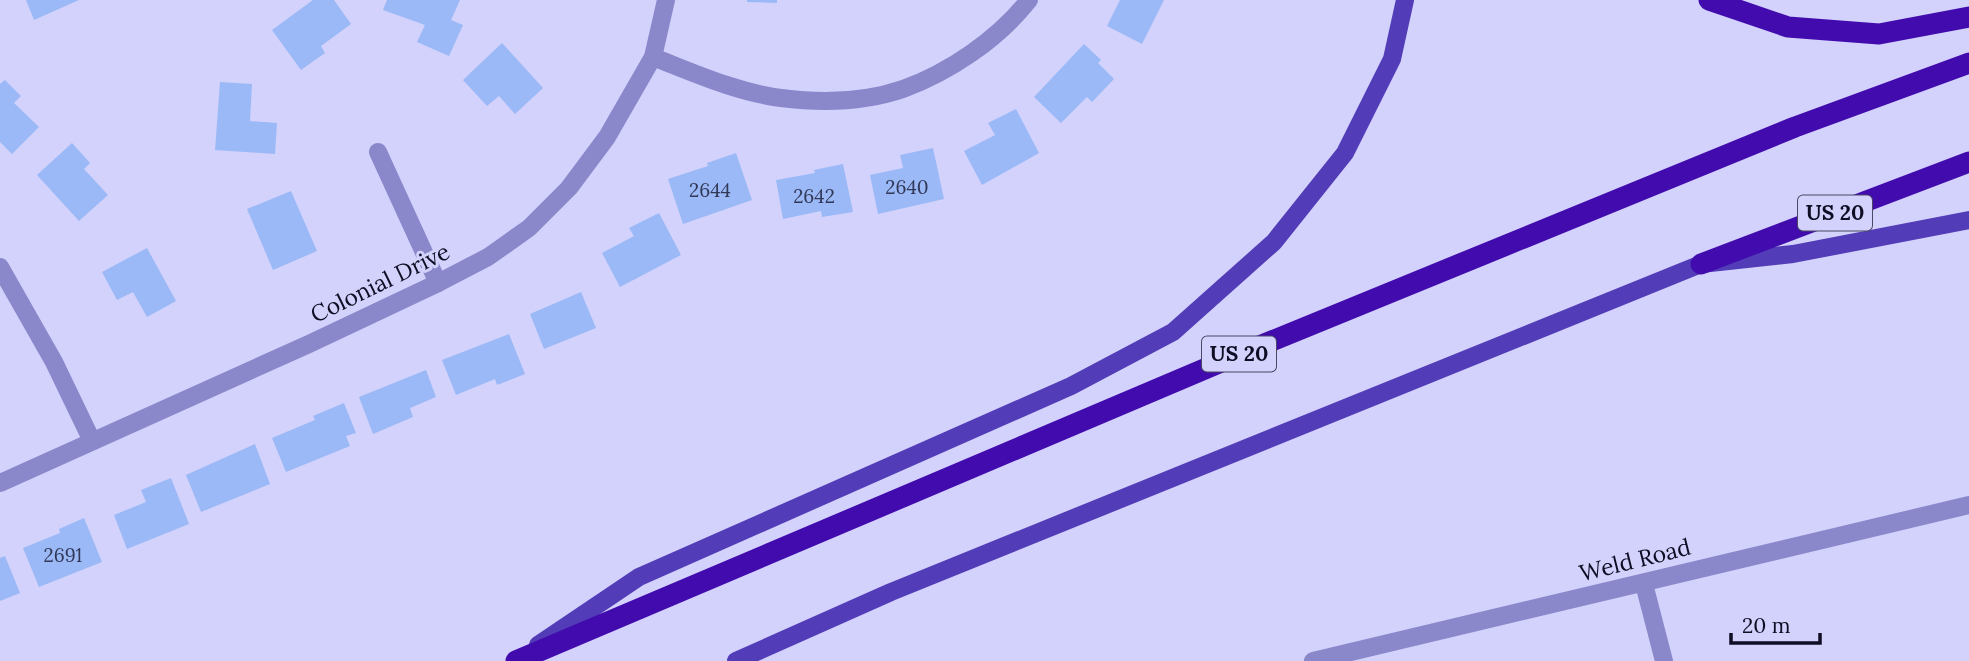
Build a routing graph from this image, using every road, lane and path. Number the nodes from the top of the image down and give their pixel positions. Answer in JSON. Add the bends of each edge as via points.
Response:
{"nodes":[{"id":1,"x":666,"y":0,"type":"edge"},
{"id":2,"x":1028,"y":0,"type":"edge"},
{"id":3,"x":1405,"y":0,"type":"edge"},
{"id":4,"x":1709,"y":0,"type":"edge"},
{"id":5,"x":1969,"y":17,"type":"edge"},
{"id":6,"x":653,"y":57,"type":"junction"},
{"id":7,"x":1969,"y":63,"type":"edge"},
{"id":8,"x":378,"y":152,"type":"dead end"},
{"id":9,"x":1969,"y":162,"type":"edge"},
{"id":10,"x":1969,"y":220,"type":"edge"},
{"id":11,"x":1701,"y":264,"type":"junction"},
{"id":12,"x":0,"y":267,"type":"edge"},
{"id":13,"x":438,"y":283,"type":"junction"},
{"id":14,"x":92,"y":441,"type":"junction"},
{"id":15,"x":0,"y":483,"type":"edge"},
{"id":16,"x":1969,"y":505,"type":"edge"},
{"id":17,"x":1644,"y":584,"type":"junction"},
{"id":18,"x":515,"y":661,"type":"edge"},
{"id":19,"x":736,"y":661,"type":"edge"},
{"id":20,"x":1313,"y":661,"type":"edge"},
{"id":21,"x":1664,"y":661,"type":"edge"}],
"edges":[{"from":1,"to":6,"type":"street","name":"Colonial Drive"},
{"from":2,"to":6,"type":"street","via":[[990,39],[952,65],[902,89],[863,97],[825,101],[780,98]]},
{"from":3,"to":18,"type":"main road","via":[[1392,59],[1345,153],[1274,242],[1173,332],[1071,386],[639,577]]},
{"from":4,"to":5,"type":"highway","via":[[1788,27],[1879,34]]},
{"from":6,"to":13,"type":"street","name":"Colonial Drive","via":[[607,137],[569,188],[529,228],[488,257]]},
{"from":7,"to":18,"type":"highway","number":"US 20","via":[[1795,127],[1240,354]]},
{"from":8,"to":13,"type":"street"},
{"from":9,"to":11,"type":"highway","number":"US 20"},
{"from":10,"to":11,"type":"main road","via":[[1793,254]]},
{"from":11,"to":19,"type":"main road","number":"US 20","via":[[891,592]]},
{"from":12,"to":14,"type":"street"},
{"from":13,"to":14,"type":"street","name":"Colonial Drive"},
{"from":14,"to":15,"type":"street","name":"Colonial Drive"},
{"from":16,"to":17,"type":"street","name":"Weld Road"},
{"from":17,"to":20,"type":"street","name":"Weld Road"},
{"from":17,"to":21,"type":"street"}]}
